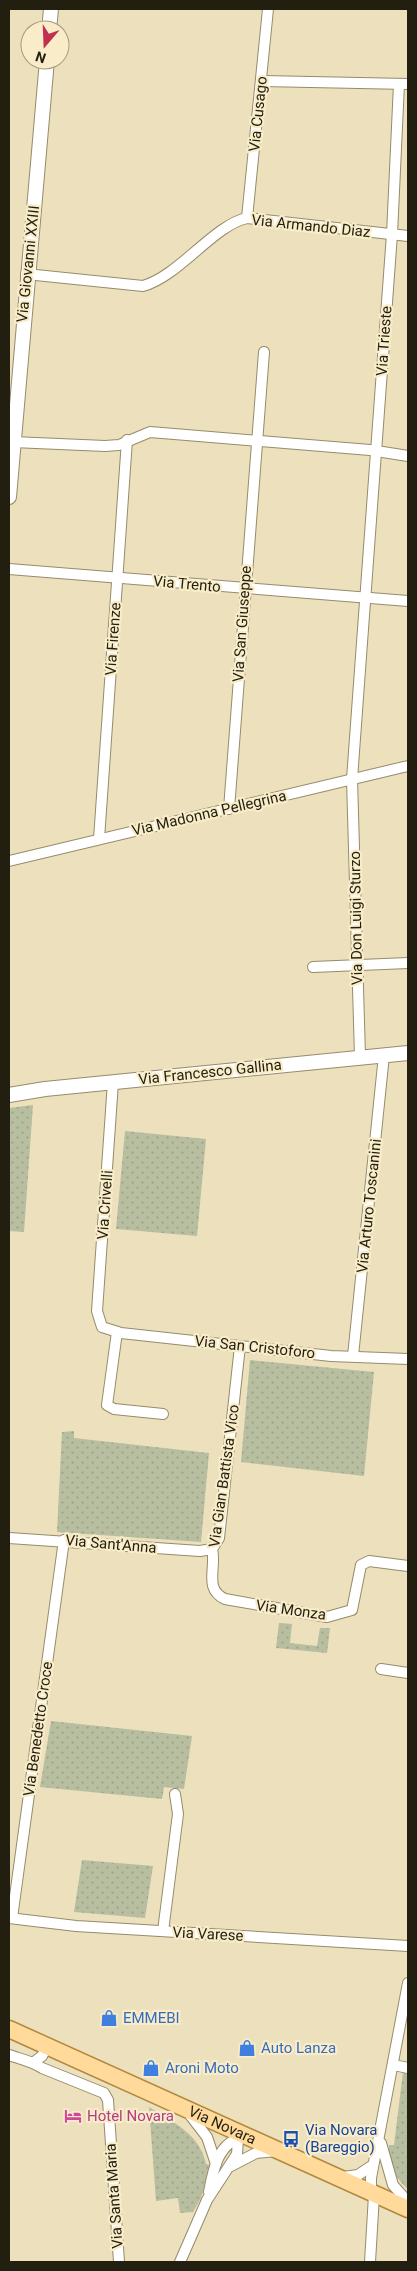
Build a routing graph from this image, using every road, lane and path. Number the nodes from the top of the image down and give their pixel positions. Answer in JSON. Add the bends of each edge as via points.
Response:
{"nodes":[{"id":1,"x":268,"y":9,"type":"edge"},
{"id":2,"x":46,"y":70,"type":"edge"},
{"id":3,"x":262,"y":81,"type":"junction"},
{"id":4,"x":404,"y":84,"type":"edge"},
{"id":5,"x":247,"y":218,"type":"junction"},
{"id":6,"x":392,"y":234,"type":"junction"},
{"id":7,"x":408,"y":236,"type":"edge"},
{"id":8,"x":26,"y":274,"type":"junction"},
{"id":9,"x":264,"y":352,"type":"dead end"},
{"id":10,"x":257,"y":439,"type":"junction"},
{"id":11,"x":126,"y":440,"type":"junction"},
{"id":12,"x":13,"y":442,"type":"junction"},
{"id":13,"x":376,"y":451,"type":"junction"},
{"id":14,"x":408,"y":456,"type":"edge"},
{"id":15,"x":9,"y":497,"type":"edge"},
{"id":16,"x":9,"y":569,"type":"edge"},
{"id":17,"x":117,"y":579,"type":"junction"},
{"id":18,"x":245,"y":589,"type":"junction"},
{"id":19,"x":365,"y":598,"type":"junction"},
{"id":20,"x":408,"y":601,"type":"edge"},
{"id":21,"x":408,"y":766,"type":"edge"},
{"id":22,"x":352,"y":779,"type":"junction"},
{"id":23,"x":229,"y":809,"type":"junction"},
{"id":24,"x":99,"y":839,"type":"junction"},
{"id":25,"x":9,"y":861,"type":"edge"},
{"id":26,"x":408,"y":963,"type":"edge"},
{"id":27,"x":357,"y":966,"type":"junction"},
{"id":28,"x":312,"y":967,"type":"dead end"},
{"id":29,"x":408,"y":1053,"type":"edge"},
{"id":30,"x":384,"y":1055,"type":"junction"},
{"id":31,"x":360,"y":1057,"type":"junction"},
{"id":32,"x":113,"y":1082,"type":"junction"},
{"id":33,"x":10,"y":1094,"type":"edge"},
{"id":34,"x":102,"y":1326,"type":"joint"},
{"id":35,"x":117,"y":1332,"type":"junction"},
{"id":36,"x":240,"y":1346,"type":"junction"},
{"id":37,"x":353,"y":1356,"type":"junction"},
{"id":38,"x":408,"y":1359,"type":"edge"},
{"id":39,"x":163,"y":1414,"type":"dead end"},
{"id":40,"x":9,"y":1538,"type":"edge"},
{"id":41,"x":64,"y":1540,"type":"junction"},
{"id":42,"x":212,"y":1549,"type":"junction"},
{"id":43,"x":408,"y":1566,"type":"edge"},
{"id":44,"x":225,"y":1599,"type":"joint"},
{"id":45,"x":381,"y":1669,"type":"dead end"},
{"id":46,"x":408,"y":1674,"type":"edge"},
{"id":47,"x":175,"y":1794,"type":"dead end"},
{"id":48,"x":11,"y":1918,"type":"edge"},
{"id":49,"x":163,"y":1931,"type":"junction"},
{"id":50,"x":408,"y":1946,"type":"edge"},
{"id":51,"x":408,"y":1984,"type":"edge"},
{"id":52,"x":406,"y":2014,"type":"edge"},
{"id":53,"x":9,"y":2029,"type":"edge"},
{"id":54,"x":46,"y":2046,"type":"junction"},
{"id":55,"x":9,"y":2054,"type":"edge"},
{"id":56,"x":34,"y":2062,"type":"junction"},
{"id":57,"x":394,"y":2065,"type":"junction"},
{"id":58,"x":408,"y":2068,"type":"edge"},
{"id":59,"x":182,"y":2107,"type":"junction"},
{"id":60,"x":239,"y":2135,"type":"junction"},
{"id":61,"x":380,"y":2140,"type":"junction"},
{"id":62,"x":280,"y":2151,"type":"junction"},
{"id":63,"x":384,"y":2159,"type":"junction"},
{"id":64,"x":216,"y":2164,"type":"junction"},
{"id":65,"x":373,"y":2165,"type":"junction"},
{"id":66,"x":228,"y":2168,"type":"junction"},
{"id":67,"x":334,"y":2176,"type":"junction"},
{"id":68,"x":374,"y":2195,"type":"junction"},
{"id":69,"x":207,"y":2200,"type":"junction"},
{"id":70,"x":408,"y":2202,"type":"edge"},
{"id":71,"x":408,"y":2210,"type":"edge"},
{"id":72,"x":119,"y":2262,"type":"edge"},
{"id":73,"x":180,"y":2262,"type":"edge"},
{"id":74,"x":370,"y":2262,"type":"edge"}],
"edges":[{"from":1,"to":3,"type":"street","name":"Via Cusago"},
{"from":2,"to":8,"type":"street","name":"Via Giovanni XXIII"},
{"from":3,"to":4,"type":"street"},
{"from":3,"to":5,"type":"street","name":"Via Cusago"},
{"from":4,"to":6,"type":"street","name":"Via Trieste"},
{"from":5,"to":6,"type":"street","name":"Via Armando Diaz"},
{"from":5,"to":8,"type":"street","name":"Via Armando Diaz","via":[[232,224],[160,279],[143,286]]},
{"from":6,"to":7,"type":"street","name":"Via Armando Diaz"},
{"from":6,"to":13,"type":"street","name":"Via Trieste"},
{"from":8,"to":12,"type":"street","name":"Via Giovanni XXIII"},
{"from":9,"to":10,"type":"street","name":"Via San Giuseppe"},
{"from":10,"to":11,"type":"street","via":[[150,432]]},
{"from":10,"to":13,"type":"street"},
{"from":10,"to":18,"type":"street","name":"Via San Giuseppe"},
{"from":11,"to":12,"type":"street","via":[[119,445],[105,446]]},
{"from":11,"to":17,"type":"street","name":"Via Firenze"},
{"from":12,"to":15,"type":"street","name":"Via Giovanni XXIII"},
{"from":13,"to":14,"type":"street"},
{"from":13,"to":19,"type":"street","name":"Via Trieste"},
{"from":16,"to":17,"type":"street","name":"Via Trento"},
{"from":17,"to":18,"type":"street","name":"Via Trento"},
{"from":17,"to":24,"type":"street","name":"Via Firenze"},
{"from":18,"to":19,"type":"street","name":"Via Trento"},
{"from":18,"to":23,"type":"street","name":"Via San Giuseppe"},
{"from":19,"to":20,"type":"street"},
{"from":19,"to":22,"type":"street","name":"Via Trieste"},
{"from":21,"to":22,"type":"street","name":"Via Madonna Pellegrina"},
{"from":22,"to":23,"type":"street","name":"Via Madonna Pellegrina"},
{"from":22,"to":27,"type":"street","name":"Via Don Luigi Sturzo"},
{"from":23,"to":24,"type":"street","name":"Via Madonna Pellegrina"},
{"from":24,"to":25,"type":"street","name":"Via Madonna Pellegrina"},
{"from":26,"to":27,"type":"street"},
{"from":27,"to":28,"type":"street"},
{"from":27,"to":31,"type":"street","name":"Via Don Luigi Sturzo"},
{"from":29,"to":30,"type":"street","name":"Via Francesco Gallina"},
{"from":30,"to":31,"type":"street","name":"Via Francesco Gallina"},
{"from":30,"to":37,"type":"street","name":"Via Arturo Toscanini"},
{"from":31,"to":32,"type":"street","name":"Via Francesco Gallina"},
{"from":32,"to":33,"type":"street","name":"Via Francesco Gallina"},
{"from":32,"to":34,"type":"street","name":"Via Crivelli","via":[[97,1311]]},
{"from":34,"to":35,"type":"street","name":"Via San Cristoforo"},
{"from":35,"to":36,"type":"street","name":"Via San Cristoforo"},
{"from":35,"to":39,"type":"street","via":[[107,1405],[114,1409]]},
{"from":36,"to":37,"type":"street","name":"Via San Cristoforo"},
{"from":36,"to":42,"type":"street","name":"Via Gian Battista Vico","via":[[219,1538]]},
{"from":37,"to":38,"type":"street","name":"Via San Cristoforo"},
{"from":40,"to":41,"type":"street","name":"Via Sant'Anna"},
{"from":41,"to":42,"type":"street","name":"Via Sant'Anna","via":[[200,1551]]},
{"from":41,"to":48,"type":"street","name":"Via Benedetto Croce"},
{"from":42,"to":44,"type":"street","name":"Via Gian Battista Vico","via":[[212,1587],[218,1596]]},
{"from":43,"to":44,"type":"street","name":"Via Monza","via":[[369,1561],[361,1565],[352,1610],[333,1616]]},
{"from":45,"to":46,"type":"street"},
{"from":47,"to":49,"type":"street","via":[[178,1814]]},
{"from":48,"to":49,"type":"street","name":"Via Varese"},
{"from":49,"to":50,"type":"street","name":"Via Varese"},
{"from":51,"to":52,"type":"street"},
{"from":52,"to":57,"type":"street"},
{"from":53,"to":54,"type":"main road","name":"Via Novara"},
{"from":54,"to":56,"type":"street","via":[[42,2056]]},
{"from":54,"to":59,"type":"main road","name":"Via Novara"},
{"from":55,"to":56,"type":"street"},
{"from":56,"to":72,"type":"street","name":"Via Santa Maria","via":[[104,2093],[108,2100]]},
{"from":57,"to":58,"type":"street"},
{"from":57,"to":61,"type":"street"},
{"from":59,"to":60,"type":"main road","name":"Via Novara"},
{"from":59,"to":64,"type":"street","via":[[198,2122],[207,2137]]},
{"from":60,"to":62,"type":"main road","name":"Via Novara"},
{"from":60,"to":64,"type":"street","via":[[228,2143]]},
{"from":60,"to":66,"type":"street","via":[[237,2154]]},
{"from":61,"to":63,"type":"street"},
{"from":61,"to":65,"type":"street"},
{"from":62,"to":66,"type":"street","via":[[256,2153]]},
{"from":62,"to":67,"type":"main road","name":"Via Novara"},
{"from":63,"to":68,"type":"street","via":[[383,2186]]},
{"from":63,"to":70,"type":"street","via":[[393,2185]]},
{"from":64,"to":69,"type":"street"},
{"from":65,"to":67,"type":"street","via":[[358,2175]]},
{"from":65,"to":68,"type":"street","via":[[370,2185]]},
{"from":66,"to":69,"type":"street"},
{"from":67,"to":68,"type":"main road","name":"Via Novara"},
{"from":68,"to":71,"type":"main road","name":"Via Novara"},
{"from":68,"to":74,"type":"street"},
{"from":69,"to":73,"type":"street"}]}
